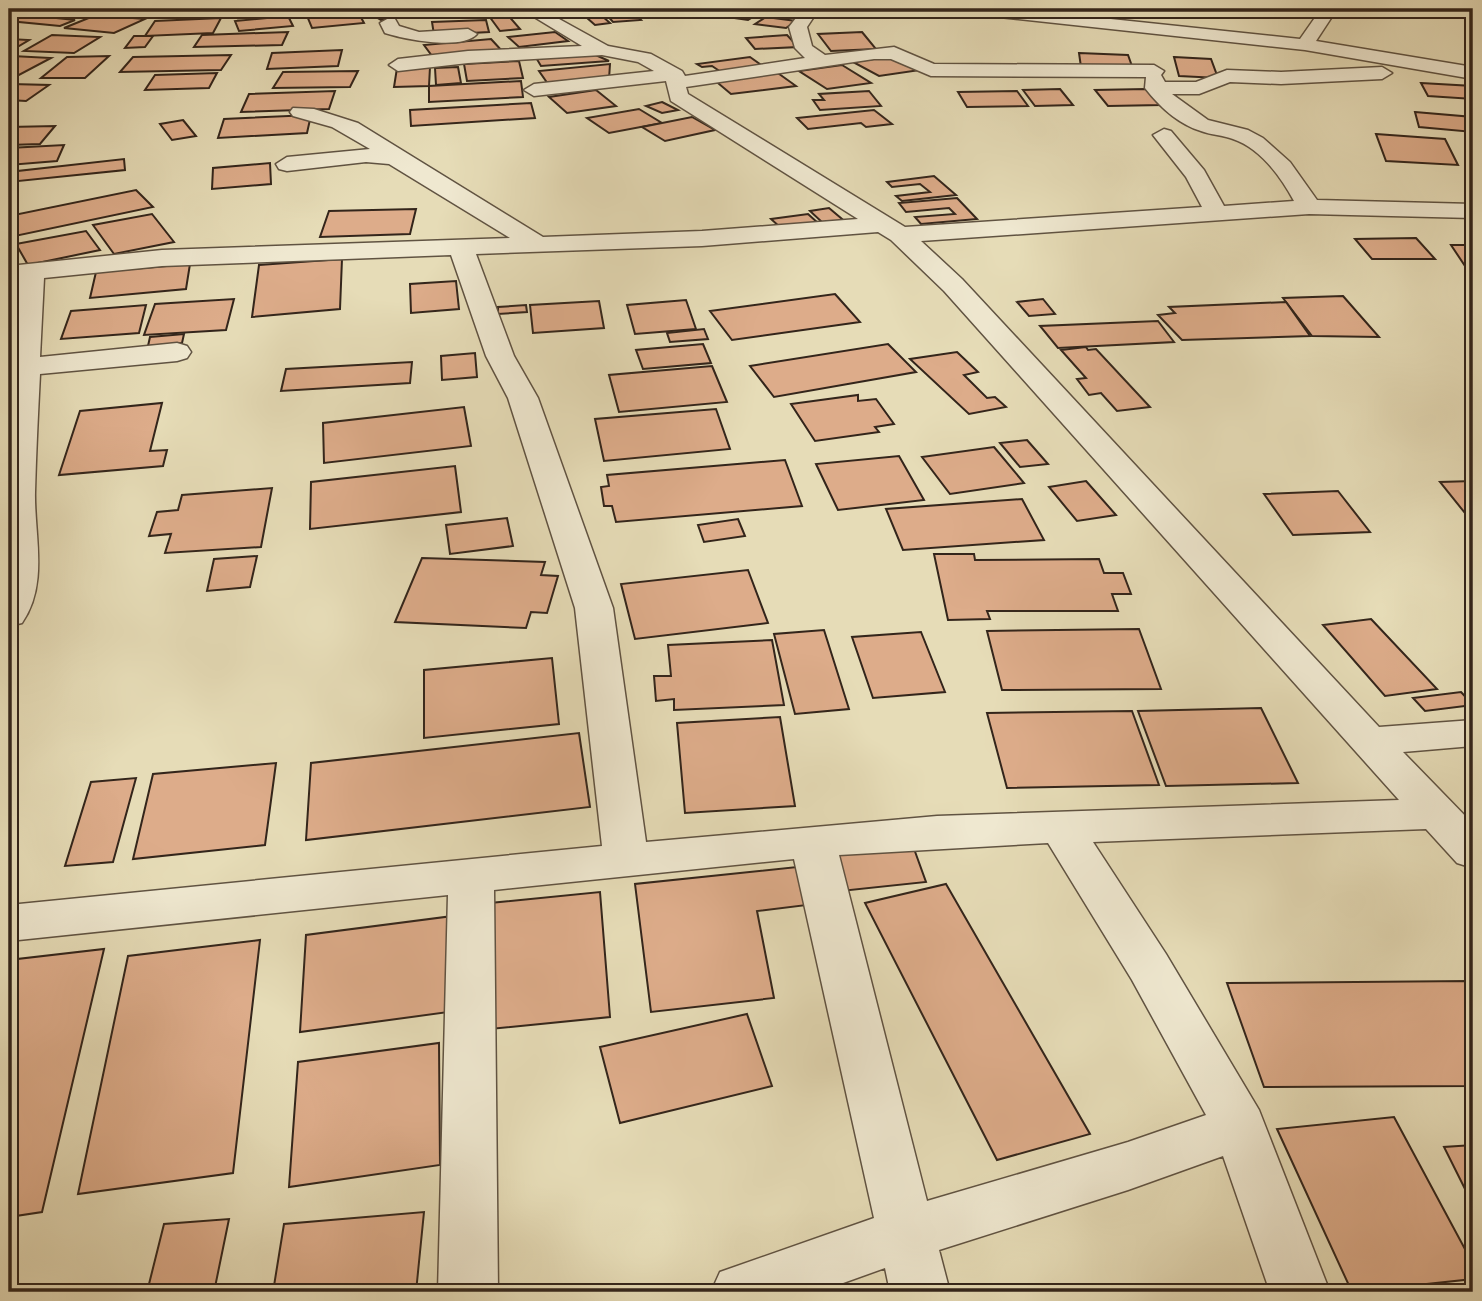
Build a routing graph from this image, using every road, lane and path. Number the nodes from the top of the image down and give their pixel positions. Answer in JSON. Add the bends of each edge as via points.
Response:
{"nodes":[{"id":1,"x":18,"y":9,"type":"edge"},
{"id":2,"x":321,"y":9,"type":"edge"},
{"id":3,"x":811,"y":9,"type":"edge"},
{"id":4,"x":971,"y":9,"type":"edge"},
{"id":5,"x":1329,"y":9,"type":"edge"},
{"id":6,"x":9,"y":11,"type":"edge"},
{"id":7,"x":244,"y":14,"type":"dead end"},
{"id":8,"x":527,"y":20,"type":"edge"},
{"id":9,"x":389,"y":23,"type":"dead end"},
{"id":10,"x":1138,"y":25,"type":"junction"},
{"id":11,"x":488,"y":33,"type":"dead end"},
{"id":12,"x":1305,"y":45,"type":"junction"},
{"id":13,"x":603,"y":50,"type":"junction"},
{"id":14,"x":820,"y":60,"type":"junction"},
{"id":15,"x":398,"y":65,"type":"dead end"},
{"id":16,"x":1441,"y":67,"type":"junction"},
{"id":17,"x":1473,"y":73,"type":"edge"},
{"id":18,"x":675,"y":79,"type":"junction"},
{"id":19,"x":1155,"y":80,"type":"junction"},
{"id":20,"x":534,"y":90,"type":"dead end"},
{"id":21,"x":300,"y":112,"type":"dead end"},
{"id":22,"x":1164,"y":135,"type":"dead end"},
{"id":23,"x":395,"y":158,"type":"junction"},
{"id":24,"x":287,"y":164,"type":"dead end"},
{"id":25,"x":1309,"y":207,"type":"junction"},
{"id":26,"x":1473,"y":211,"type":"edge"},
{"id":27,"x":1216,"y":212,"type":"junction"},
{"id":28,"x":890,"y":230,"type":"junction"},
{"id":29,"x":537,"y":244,"type":"junction"},
{"id":30,"x":461,"y":247,"type":"junction"},
{"id":31,"x":20,"y":273,"type":"edge"},
{"id":32,"x":177,"y":352,"type":"dead end"},
{"id":33,"x":24,"y":366,"type":"junction"},
{"id":34,"x":9,"y":615,"type":"edge"},
{"id":35,"x":1473,"y":733,"type":"edge"},
{"id":36,"x":1369,"y":741,"type":"junction"},
{"id":37,"x":1436,"y":814,"type":"junction"},
{"id":38,"x":1061,"y":828,"type":"junction"},
{"id":39,"x":813,"y":841,"type":"junction"},
{"id":40,"x":1473,"y":852,"type":"edge"},
{"id":41,"x":626,"y":859,"type":"junction"},
{"id":42,"x":471,"y":877,"type":"junction"},
{"id":43,"x":9,"y":923,"type":"edge"},
{"id":44,"x":1240,"y":1126,"type":"junction"},
{"id":45,"x":908,"y":1233,"type":"junction"},
{"id":46,"x":468,"y":1292,"type":"edge"},
{"id":47,"x":741,"y":1292,"type":"edge"},
{"id":48,"x":920,"y":1292,"type":"edge"},
{"id":49,"x":1300,"y":1292,"type":"edge"}],
"edges":[{"from":1,"to":6,"type":"street"},
{"from":2,"to":7,"type":"street"},
{"from":3,"to":14,"type":"street","via":[[798,27],[804,48]]},
{"from":4,"to":10,"type":"street"},
{"from":5,"to":12,"type":"street"},
{"from":8,"to":13,"type":"street","via":[[561,29]]},
{"from":9,"to":11,"type":"street","via":[[391,29],[418,37]]},
{"from":10,"to":12,"type":"street"},
{"from":10,"to":19,"type":"street","via":[[1129,48],[1154,60]]},
{"from":12,"to":16,"type":"street"},
{"from":13,"to":15,"type":"street"},
{"from":13,"to":18,"type":"street","via":[[644,58]]},
{"from":14,"to":18,"type":"street"},
{"from":14,"to":19,"type":"street","via":[[894,53],[931,69]]},
{"from":16,"to":17,"type":"street"},
{"from":16,"to":19,"type":"street","via":[[1281,78],[1227,76],[1199,88]]},
{"from":18,"to":20,"type":"street"},
{"from":18,"to":28,"type":"street","via":[[678,97]]},
{"from":19,"to":25,"type":"street","via":[[1185,114],[1206,127],[1243,135],[1271,154],[1292,177]]},
{"from":21,"to":23,"type":"street","via":[[330,117],[369,135]]},
{"from":22,"to":27,"type":"street","via":[[1196,175]]},
{"from":23,"to":24,"type":"street","via":[[366,156]]},
{"from":23,"to":29,"type":"street"},
{"from":25,"to":26,"type":"street"},
{"from":25,"to":27,"type":"street"},
{"from":27,"to":28,"type":"street"},
{"from":28,"to":29,"type":"street"},
{"from":28,"to":36,"type":"street","via":[[953,285]]},
{"from":29,"to":30,"type":"street"},
{"from":30,"to":31,"type":"street","via":[[158,258]]},
{"from":30,"to":41,"type":"street","via":[[500,356],[523,398],[594,608]]},
{"from":31,"to":33,"type":"street"},
{"from":32,"to":33,"type":"street"},
{"from":33,"to":34,"type":"street","via":[[18,496],[23,530]]},
{"from":35,"to":36,"type":"street"},
{"from":36,"to":37,"type":"street"},
{"from":37,"to":38,"type":"street"},
{"from":37,"to":40,"type":"street"},
{"from":38,"to":39,"type":"street"},
{"from":38,"to":44,"type":"street","via":[[1149,967]]},
{"from":39,"to":41,"type":"street"},
{"from":39,"to":45,"type":"street"},
{"from":41,"to":42,"type":"street"},
{"from":42,"to":43,"type":"street"},
{"from":42,"to":46,"type":"street"},
{"from":44,"to":45,"type":"street","via":[[1128,1166]]},
{"from":44,"to":49,"type":"street"},
{"from":45,"to":47,"type":"street"},
{"from":45,"to":48,"type":"street"}]}
